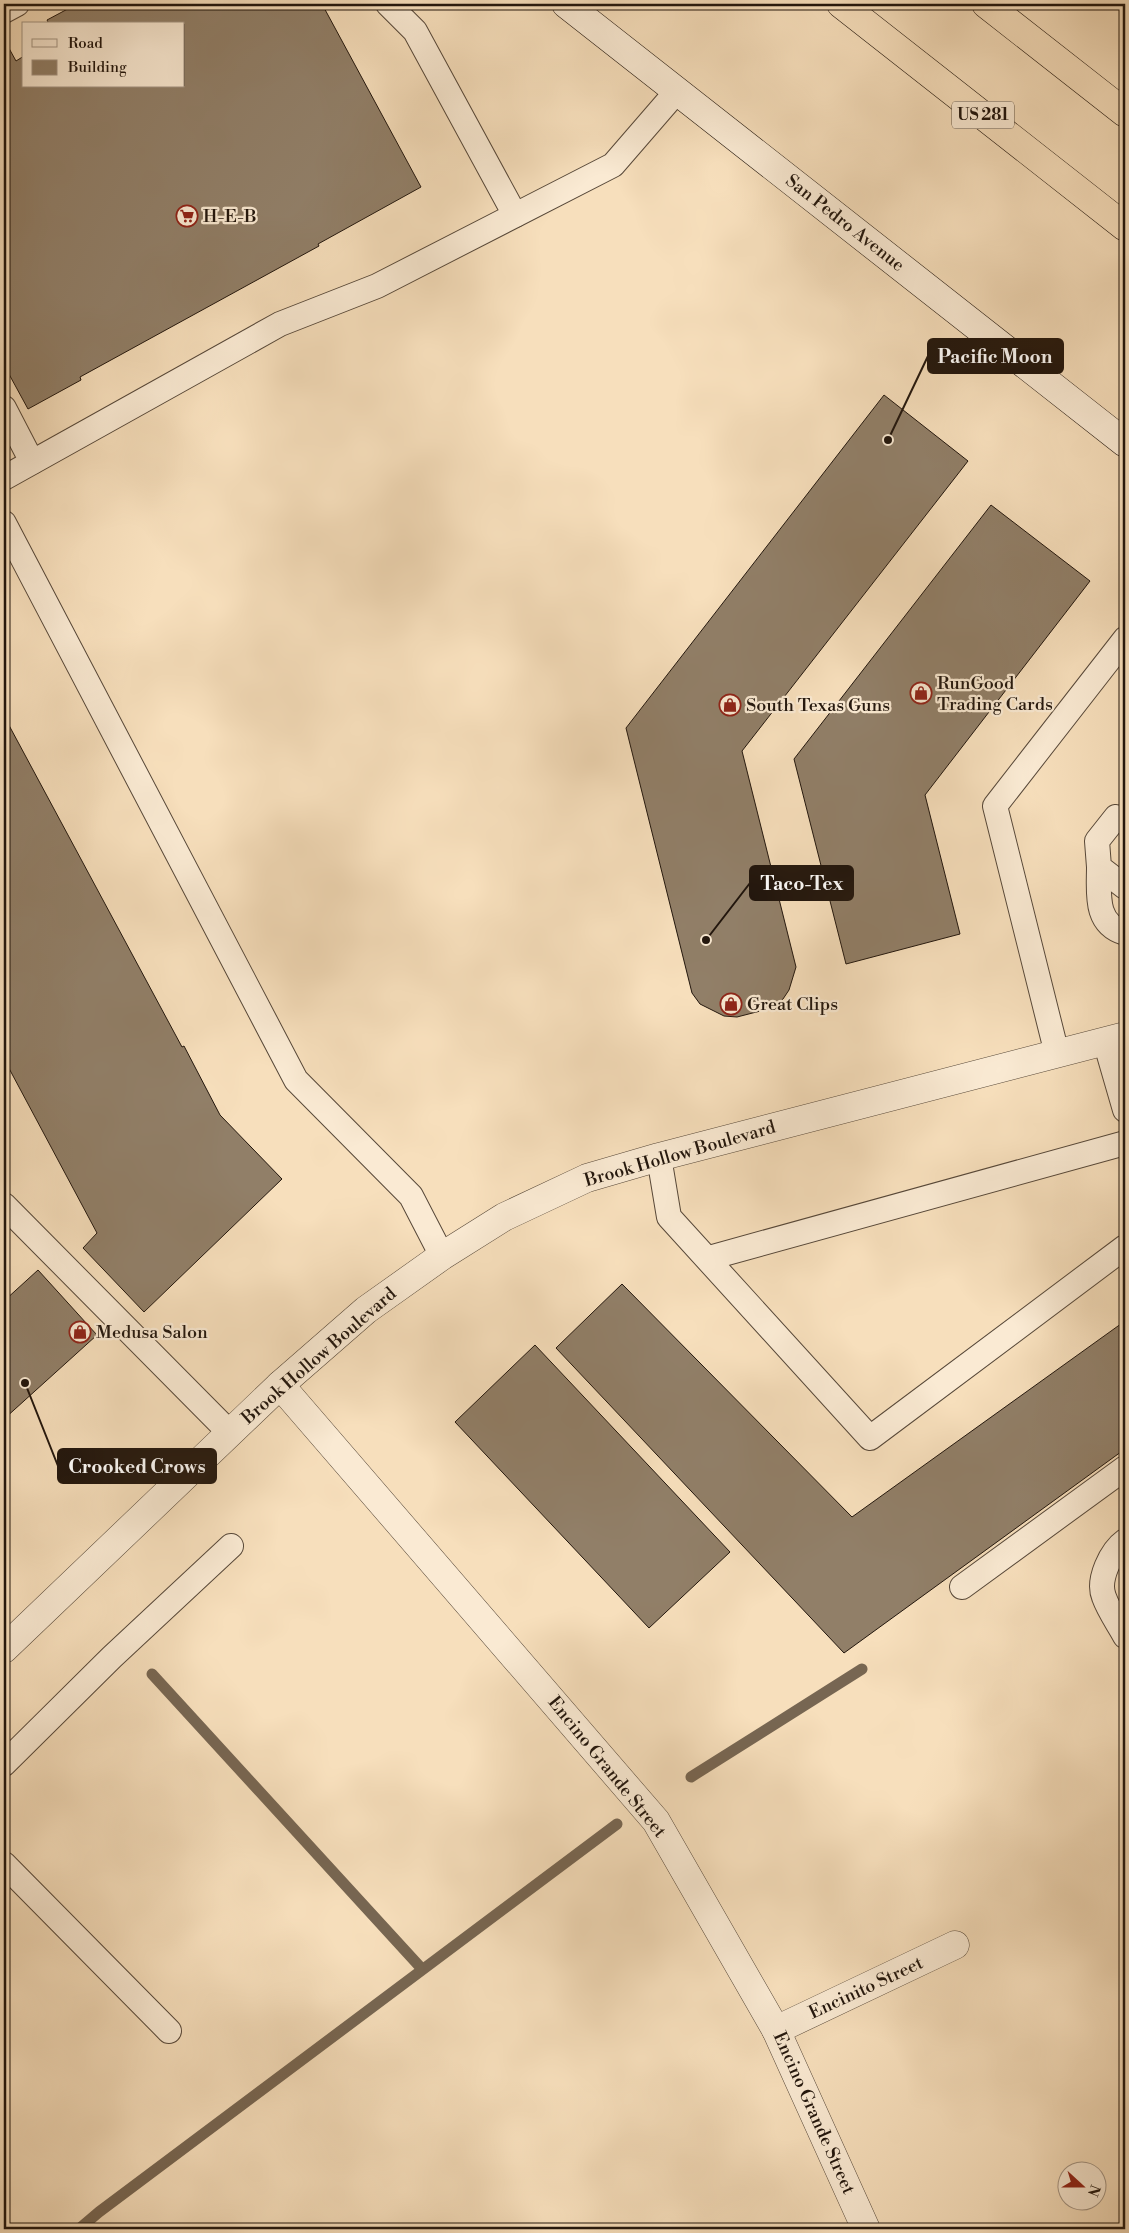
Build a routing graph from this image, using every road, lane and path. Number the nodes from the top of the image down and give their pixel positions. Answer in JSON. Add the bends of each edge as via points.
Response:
{"nodes":[{"id":1,"x":17,"y":4,"type":"edge"},
{"id":2,"x":388,"y":4,"type":"edge"},
{"id":3,"x":566,"y":4,"type":"edge"},
{"id":4,"x":841,"y":4,"type":"edge"},
{"id":5,"x":986,"y":4,"type":"edge"},
{"id":6,"x":4,"y":11,"type":"edge"},
{"id":7,"x":677,"y":91,"type":"junction"},
{"id":8,"x":1125,"y":113,"type":"edge"},
{"id":9,"x":515,"y":215,"type":"junction"},
{"id":10,"x":1125,"y":227,"type":"edge"},
{"id":11,"x":4,"y":408,"type":"edge"},
{"id":12,"x":1125,"y":443,"type":"edge"},
{"id":13,"x":32,"y":462,"type":"junction"},
{"id":14,"x":4,"y":478,"type":"edge"},
{"id":15,"x":4,"y":522,"type":"edge"},
{"id":16,"x":1125,"y":639,"type":"edge"},
{"id":17,"x":1116,"y":817,"type":"dead end"},
{"id":18,"x":1099,"y":867,"type":"junction"},
{"id":19,"x":1125,"y":887,"type":"edge"},
{"id":20,"x":1125,"y":934,"type":"edge"},
{"id":21,"x":1115,"y":1038,"type":"edge"},
{"id":22,"x":1057,"y":1054,"type":"junction"},
{"id":23,"x":1125,"y":1110,"type":"edge"},
{"id":24,"x":1125,"y":1143,"type":"edge"},
{"id":25,"x":659,"y":1157,"type":"junction"},
{"id":26,"x":4,"y":1205,"type":"edge"},
{"id":27,"x":1125,"y":1248,"type":"edge"},
{"id":28,"x":442,"y":1256,"type":"junction"},
{"id":29,"x":709,"y":1258,"type":"junction"},
{"id":30,"x":280,"y":1386,"type":"junction"},
{"id":31,"x":230,"y":1433,"type":"junction"},
{"id":32,"x":1125,"y":1468,"type":"edge"},
{"id":33,"x":1125,"y":1541,"type":"edge"},
{"id":34,"x":231,"y":1546,"type":"dead end"},
{"id":35,"x":962,"y":1587,"type":"dead end"},
{"id":36,"x":1125,"y":1636,"type":"edge"},
{"id":37,"x":4,"y":1649,"type":"edge"},
{"id":38,"x":4,"y":1764,"type":"edge"},
{"id":39,"x":4,"y":1864,"type":"edge"},
{"id":40,"x":955,"y":1946,"type":"dead end"},
{"id":41,"x":776,"y":2030,"type":"junction"},
{"id":42,"x":169,"y":2031,"type":"dead end"},
{"id":43,"x":866,"y":2229,"type":"edge"}],
"edges":[{"from":1,"to":6,"type":"lane"},
{"from":2,"to":9,"type":"lane","via":[[415,31]]},
{"from":3,"to":7,"type":"street","name":"San Pedro Avenue"},
{"from":4,"to":10,"type":"highway","number":"US 281"},
{"from":5,"to":8,"type":"highway"},
{"from":7,"to":9,"type":"lane","via":[[613,165]]},
{"from":7,"to":12,"type":"street","name":"San Pedro Avenue"},
{"from":9,"to":13,"type":"lane","via":[[377,286],[280,324]]},
{"from":11,"to":13,"type":"lane"},
{"from":13,"to":14,"type":"lane"},
{"from":15,"to":28,"type":"lane","via":[[296,1080],[411,1196]]},
{"from":16,"to":22,"type":"lane","via":[[995,806]]},
{"from":17,"to":18,"type":"lane","via":[[1097,842]]},
{"from":18,"to":19,"type":"lane"},
{"from":18,"to":20,"type":"lane","via":[[1099,907],[1105,920]]},
{"from":21,"to":22,"type":"street","name":"Brook Hollow Boulevard"},
{"from":21,"to":23,"type":"lane"},
{"from":22,"to":25,"type":"street","name":"Brook Hollow Boulevard"},
{"from":24,"to":29,"type":"lane"},
{"from":25,"to":28,"type":"street","name":"Brook Hollow Boulevard","via":[[578,1182],[504,1217]]},
{"from":25,"to":29,"type":"lane","via":[[669,1217]]},
{"from":26,"to":31,"type":"lane"},
{"from":27,"to":29,"type":"lane","via":[[870,1438]]},
{"from":28,"to":30,"type":"street","name":"Brook Hollow Boulevard","via":[[366,1310]]},
{"from":30,"to":31,"type":"street","name":"Brook Hollow Boulevard"},
{"from":30,"to":41,"type":"street","name":"Encino Grande Street","via":[[656,1821]]},
{"from":31,"to":37,"type":"street","name":"Brook Hollow Boulevard"},
{"from":32,"to":35,"type":"lane"},
{"from":33,"to":36,"type":"lane","via":[[1104,1568],[1103,1595]]},
{"from":34,"to":38,"type":"lane"},
{"from":39,"to":42,"type":"lane"},
{"from":40,"to":41,"type":"street","name":"Encinito Street"},
{"from":41,"to":43,"type":"street","name":"Encino Grande Street"}]}
